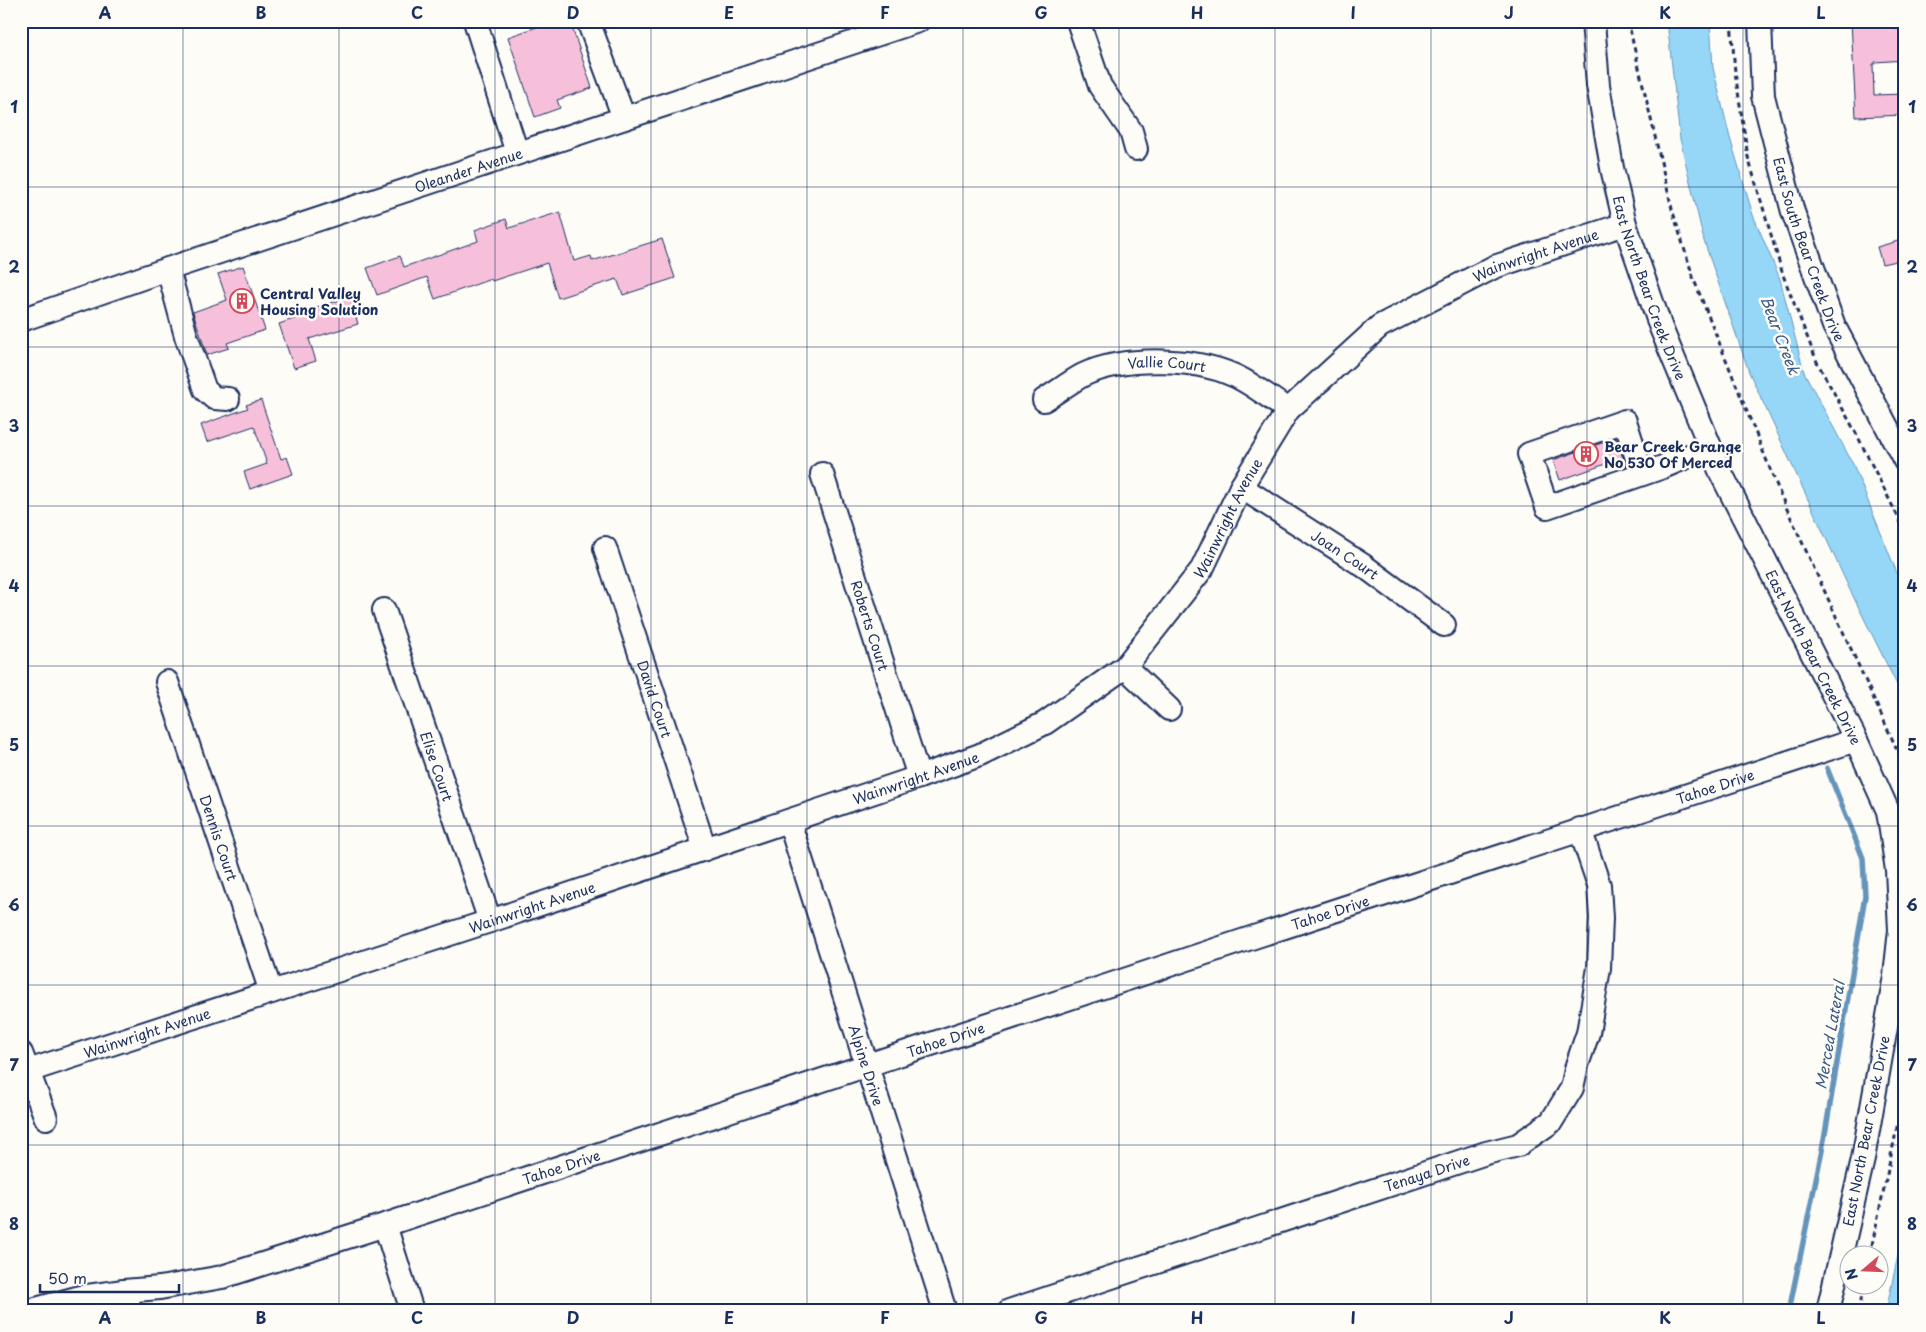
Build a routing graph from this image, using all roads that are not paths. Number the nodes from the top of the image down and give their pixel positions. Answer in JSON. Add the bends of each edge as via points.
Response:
{"nodes":[{"id":1,"x":475,"y":21,"type":"edge"},
{"id":2,"x":588,"y":21,"type":"edge"},
{"id":3,"x":918,"y":21,"type":"edge"},
{"id":4,"x":1078,"y":21,"type":"edge"},
{"id":5,"x":1593,"y":21,"type":"edge"},
{"id":6,"x":1760,"y":21,"type":"edge"},
{"id":7,"x":624,"y":118,"type":"junction"},
{"id":8,"x":1136,"y":149,"type":"dead end"},
{"id":9,"x":518,"y":153,"type":"junction"},
{"id":10,"x":1625,"y":224,"type":"junction"},
{"id":11,"x":168,"y":269,"type":"junction"},
{"id":12,"x":21,"y":320,"type":"edge"},
{"id":13,"x":228,"y":399,"type":"dead end"},
{"id":14,"x":1044,"y":400,"type":"dead end"},
{"id":15,"x":1288,"y":410,"type":"junction"},
{"id":16,"x":1710,"y":447,"type":"junction"},
{"id":17,"x":1905,"y":461,"type":"edge"},
{"id":18,"x":1660,"y":467,"type":"junction"},
{"id":19,"x":822,"y":474,"type":"dead end"},
{"id":20,"x":1241,"y":488,"type":"junction"},
{"id":21,"x":605,"y":548,"type":"dead end"},
{"id":22,"x":384,"y":610,"type":"dead end"},
{"id":23,"x":1444,"y":625,"type":"dead end"},
{"id":24,"x":1125,"y":667,"type":"junction"},
{"id":25,"x":167,"y":682,"type":"dead end"},
{"id":26,"x":1170,"y":709,"type":"dead end"},
{"id":27,"x":1856,"y":740,"type":"junction"},
{"id":28,"x":919,"y":777,"type":"junction"},
{"id":29,"x":788,"y":820,"type":"junction"},
{"id":30,"x":1580,"y":829,"type":"junction"},
{"id":31,"x":705,"y":849,"type":"junction"},
{"id":32,"x":490,"y":921,"type":"junction"},
{"id":33,"x":271,"y":992,"type":"junction"},
{"id":34,"x":24,"y":1062,"type":"edge"},
{"id":35,"x":866,"y":1065,"type":"junction"},
{"id":36,"x":46,"y":1118,"type":"dead end"},
{"id":37,"x":385,"y":1225,"type":"junction"},
{"id":38,"x":128,"y":1301,"type":"edge"},
{"id":39,"x":28,"y":1311,"type":"edge"},
{"id":40,"x":412,"y":1311,"type":"edge"},
{"id":41,"x":945,"y":1311,"type":"edge"},
{"id":42,"x":1009,"y":1311,"type":"edge"},
{"id":43,"x":1828,"y":1311,"type":"edge"}],
"edges":[{"from":1,"to":9,"type":"street"},
{"from":2,"to":7,"type":"street"},
{"from":3,"to":7,"type":"street","name":"Oleander Avenue"},
{"from":4,"to":8,"type":"street","via":[[1100,86],[1131,131]]},
{"from":5,"to":10,"type":"street","name":"East North Bear Creek Drive","via":[[1598,85]]},
{"from":6,"to":17,"type":"street","name":"East South Bear Creek Drive","via":[[1763,96],[1793,212],[1834,326]]},
{"from":7,"to":9,"type":"street","name":"Oleander Avenue"},
{"from":9,"to":11,"type":"street","name":"Oleander Avenue"},
{"from":10,"to":15,"type":"street","name":"Wainwright Avenue","via":[[1494,267],[1380,326]]},
{"from":10,"to":16,"type":"street","name":"East North Bear Creek Drive","via":[[1661,328]]},
{"from":11,"to":12,"type":"street","name":"Oleander Avenue"},
{"from":11,"to":13,"type":"street","via":[[205,390],[214,398]]},
{"from":14,"to":15,"type":"street","name":"Vallie Court","via":[[1084,375],[1120,364],[1179,362],[1206,366],[1242,379]]},
{"from":15,"to":20,"type":"street","name":"Wainwright Avenue"},
{"from":16,"to":18,"type":"street"},
{"from":16,"to":27,"type":"street","name":"East North Bear Creek Drive"},
{"from":18,"to":18,"type":"street","via":[[1547,507],[1529,454],[1624,421]]},
{"from":19,"to":28,"type":"street","name":"Roberts Court"},
{"from":20,"to":23,"type":"street","name":"Joan Court","via":[[1364,566]]},
{"from":20,"to":24,"type":"street","name":"Wainwright Avenue","via":[[1202,569]]},
{"from":21,"to":31,"type":"street","name":"David Court"},
{"from":22,"to":32,"type":"street","name":"Elise Court"},
{"from":24,"to":26,"type":"street"},
{"from":24,"to":28,"type":"street","name":"Wainwright Avenue","via":[[1045,723],[980,755]]},
{"from":25,"to":33,"type":"street","name":"Dennis Court"},
{"from":27,"to":30,"type":"street","name":"Tahoe Drive"},
{"from":27,"to":43,"type":"street","name":"East North Bear Creek Drive","via":[[1888,811],[1897,870],[1900,930],[1863,1159]]},
{"from":28,"to":29,"type":"street","name":"Wainwright Avenue"},
{"from":29,"to":31,"type":"street","name":"Wainwright Avenue"},
{"from":29,"to":35,"type":"street","name":"Alpine Drive"},
{"from":30,"to":35,"type":"street","name":"Tahoe Drive"},
{"from":30,"to":42,"type":"street","name":"Tenaya Drive","via":[[1598,885],[1601,918],[1599,968],[1588,1033],[1572,1088],[1551,1122],[1518,1145]]},
{"from":31,"to":32,"type":"street","name":"Wainwright Avenue"},
{"from":32,"to":33,"type":"street","name":"Wainwright Avenue"},
{"from":33,"to":34,"type":"street","name":"Wainwright Avenue"},
{"from":34,"to":36,"type":"street"},
{"from":35,"to":37,"type":"street","name":"Tahoe Drive"},
{"from":35,"to":41,"type":"street","name":"Alpine Drive"},
{"from":37,"to":38,"type":"street","name":"Tahoe Drive","via":[[222,1277],[160,1288]]},
{"from":37,"to":40,"type":"street"},
{"from":38,"to":39,"type":"street","name":"Tahoe Drive","via":[[80,1297]]}]}
